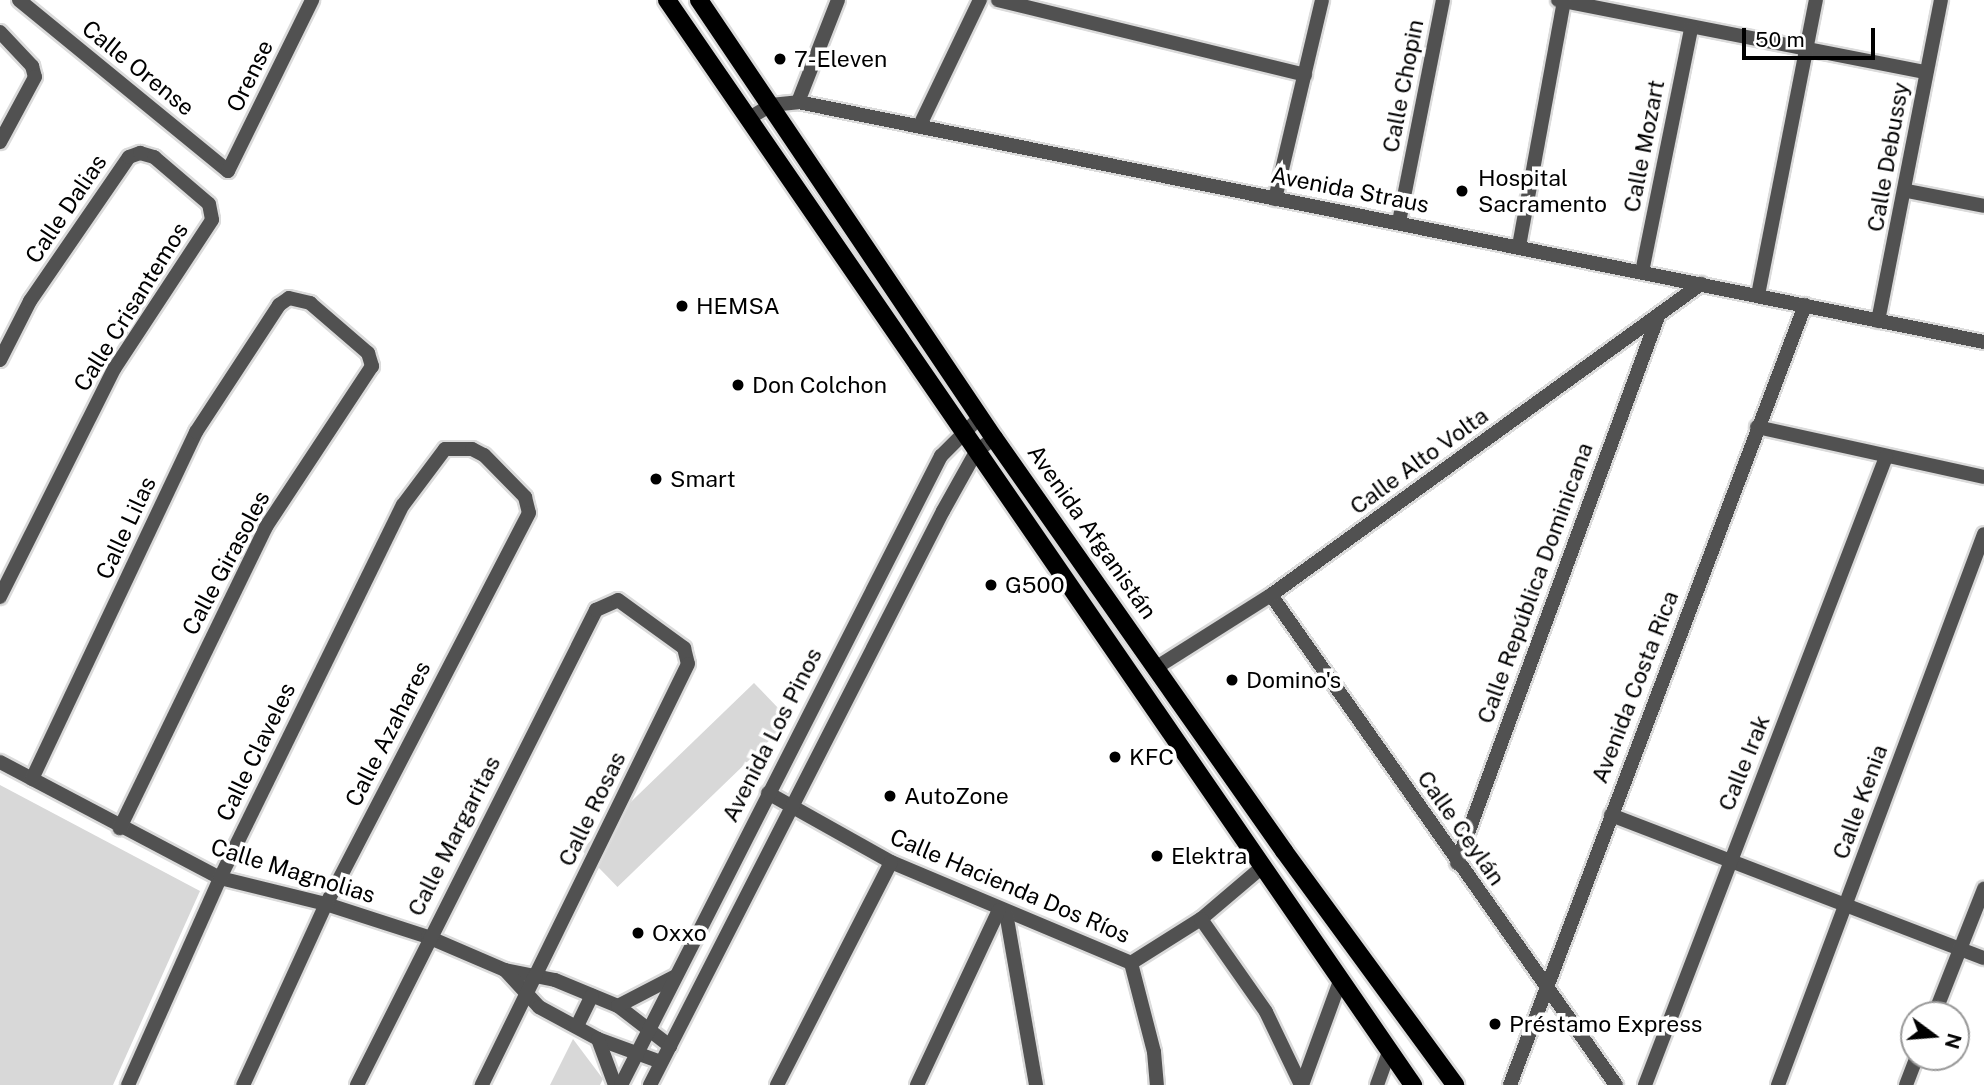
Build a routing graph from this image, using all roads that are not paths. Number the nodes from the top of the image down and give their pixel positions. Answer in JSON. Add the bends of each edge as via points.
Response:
{"nodes":[{"id":1,"x":19,"y":0,"type":"edge"},
{"id":2,"x":312,"y":0,"type":"edge"},
{"id":3,"x":667,"y":0,"type":"edge"},
{"id":4,"x":699,"y":0,"type":"edge"},
{"id":5,"x":838,"y":0,"type":"edge"},
{"id":6,"x":980,"y":0,"type":"edge"},
{"id":7,"x":998,"y":0,"type":"edge"},
{"id":8,"x":1322,"y":0,"type":"edge"},
{"id":9,"x":1443,"y":0,"type":"edge"},
{"id":10,"x":1562,"y":0,"type":"edge"},
{"id":11,"x":1816,"y":0,"type":"edge"},
{"id":12,"x":1941,"y":0,"type":"edge"},
{"id":13,"x":1691,"y":29,"type":"junction"},
{"id":14,"x":0,"y":32,"type":"edge"},
{"id":15,"x":1805,"y":47,"type":"junction"},
{"id":16,"x":1926,"y":72,"type":"junction"},
{"id":17,"x":1305,"y":75,"type":"junction"},
{"id":18,"x":798,"y":102,"type":"junction"},
{"id":19,"x":771,"y":105,"type":"junction"},
{"id":20,"x":751,"y":117,"type":"junction"},
{"id":21,"x":920,"y":125,"type":"junction"},
{"id":22,"x":0,"y":142,"type":"edge"},
{"id":23,"x":129,"y":157,"type":"joint"},
{"id":24,"x":228,"y":172,"type":"joint"},
{"id":25,"x":1907,"y":191,"type":"junction"},
{"id":26,"x":1275,"y":199,"type":"junction"},
{"id":27,"x":1984,"y":206,"type":"edge"},
{"id":28,"x":1399,"y":222,"type":"junction"},
{"id":29,"x":1519,"y":246,"type":"junction"},
{"id":30,"x":1642,"y":272,"type":"junction"},
{"id":31,"x":1701,"y":284,"type":"junction"},
{"id":32,"x":1758,"y":295,"type":"junction"},
{"id":33,"x":279,"y":305,"type":"joint"},
{"id":34,"x":1805,"y":305,"type":"junction"},
{"id":35,"x":1657,"y":319,"type":"junction"},
{"id":36,"x":1878,"y":321,"type":"junction"},
{"id":37,"x":1984,"y":342,"type":"edge"},
{"id":38,"x":0,"y":360,"type":"edge"},
{"id":39,"x":980,"y":417,"type":"junction"},
{"id":40,"x":1757,"y":427,"type":"junction"},
{"id":41,"x":962,"y":432,"type":"junction"},
{"id":42,"x":994,"y":438,"type":"junction"},
{"id":43,"x":445,"y":449,"type":"joint"},
{"id":44,"x":976,"y":452,"type":"junction"},
{"id":45,"x":1886,"y":457,"type":"junction"},
{"id":46,"x":1984,"y":477,"type":"edge"},
{"id":47,"x":1984,"y":534,"type":"edge"},
{"id":48,"x":1271,"y":594,"type":"junction"},
{"id":49,"x":0,"y":597,"type":"edge"},
{"id":50,"x":596,"y":610,"type":"joint"},
{"id":51,"x":1157,"y":667,"type":"junction"},
{"id":52,"x":0,"y":762,"type":"edge"},
{"id":53,"x":32,"y":779,"type":"junction"},
{"id":54,"x":768,"y":793,"type":"junction"},
{"id":55,"x":793,"y":807,"type":"junction"},
{"id":56,"x":1611,"y":815,"type":"junction"},
{"id":57,"x":120,"y":828,"type":"junction"},
{"id":58,"x":1730,"y":860,"type":"junction"},
{"id":59,"x":891,"y":862,"type":"junction"},
{"id":60,"x":1457,"y":863,"type":"junction"},
{"id":61,"x":1261,"y":868,"type":"junction"},
{"id":62,"x":220,"y":878,"type":"junction"},
{"id":63,"x":1984,"y":888,"type":"edge"},
{"id":64,"x":326,"y":904,"type":"junction"},
{"id":65,"x":1846,"y":905,"type":"junction"},
{"id":66,"x":1002,"y":912,"type":"junction"},
{"id":67,"x":1201,"y":919,"type":"junction"},
{"id":68,"x":428,"y":937,"type":"junction"},
{"id":69,"x":1961,"y":949,"type":"junction"},
{"id":70,"x":1984,"y":958,"type":"edge"},
{"id":71,"x":1131,"y":963,"type":"junction"},
{"id":72,"x":505,"y":970,"type":"junction"},
{"id":73,"x":536,"y":975,"type":"junction"},
{"id":74,"x":675,"y":976,"type":"junction"},
{"id":75,"x":1340,"y":981,"type":"junction"},
{"id":76,"x":1546,"y":987,"type":"junction"},
{"id":77,"x":592,"y":995,"type":"junction"},
{"id":78,"x":526,"y":996,"type":"junction"},
{"id":79,"x":1940,"y":1001,"type":"edge"},
{"id":80,"x":618,"y":1006,"type":"junction"},
{"id":81,"x":577,"y":1026,"type":"junction"},
{"id":82,"x":647,"y":1033,"type":"junction"},
{"id":83,"x":598,"y":1039,"type":"junction"},
{"id":84,"x":670,"y":1046,"type":"junction"},
{"id":85,"x":639,"y":1051,"type":"junction"},
{"id":86,"x":1389,"y":1052,"type":"junction"},
{"id":87,"x":661,"y":1062,"type":"junction"},
{"id":88,"x":128,"y":1085,"type":"edge"},
{"id":89,"x":243,"y":1085,"type":"edge"},
{"id":90,"x":357,"y":1085,"type":"edge"},
{"id":91,"x":482,"y":1085,"type":"edge"},
{"id":92,"x":615,"y":1085,"type":"edge"},
{"id":93,"x":621,"y":1085,"type":"edge"},
{"id":94,"x":650,"y":1085,"type":"edge"},
{"id":95,"x":777,"y":1085,"type":"edge"},
{"id":96,"x":916,"y":1085,"type":"edge"},
{"id":97,"x":1036,"y":1085,"type":"edge"},
{"id":98,"x":1157,"y":1085,"type":"edge"},
{"id":99,"x":1301,"y":1085,"type":"edge"},
{"id":100,"x":1377,"y":1085,"type":"edge"},
{"id":101,"x":1413,"y":1085,"type":"edge"},
{"id":102,"x":1455,"y":1085,"type":"edge"},
{"id":103,"x":1510,"y":1085,"type":"edge"},
{"id":104,"x":1616,"y":1085,"type":"edge"},
{"id":105,"x":1645,"y":1085,"type":"edge"},
{"id":106,"x":1778,"y":1085,"type":"edge"}],
"edges":[{"from":1,"to":24,"type":"street","name":"Calle Orense"},
{"from":2,"to":24,"type":"street","name":"Orense"},
{"from":3,"to":20,"type":"main road","name":"Avenida Afganistán"},
{"from":4,"to":19,"type":"main road","name":"Avenida Afganistán"},
{"from":5,"to":18,"type":"street"},
{"from":6,"to":21,"type":"street"},
{"from":7,"to":17,"type":"street"},
{"from":8,"to":17,"type":"street"},
{"from":9,"to":28,"type":"street","name":"Calle Chopin"},
{"from":10,"to":13,"type":"street"},
{"from":10,"to":29,"type":"street"},
{"from":11,"to":15,"type":"street"},
{"from":12,"to":16,"type":"street","name":"Calle Debussy"},
{"from":13,"to":15,"type":"street"},
{"from":13,"to":30,"type":"street","name":"Calle Mozart"},
{"from":14,"to":22,"type":"street","via":[[32,66],[35,78]]},
{"from":15,"to":16,"type":"street"},
{"from":15,"to":32,"type":"street"},
{"from":16,"to":25,"type":"street","name":"Calle Debussy"},
{"from":17,"to":26,"type":"street"},
{"from":18,"to":19,"type":"street","name":"Avenida Straus"},
{"from":18,"to":21,"type":"street","name":"Avenida Straus"},
{"from":19,"to":20,"type":"street","name":"Avenida Straus"},
{"from":19,"to":39,"type":"main road","name":"Avenida Afganistán"},
{"from":20,"to":41,"type":"main road","name":"Avenida Afganistán","via":[[872,305]]},
{"from":21,"to":26,"type":"street","name":"Avenida Straus"},
{"from":23,"to":38,"type":"street","name":"Calle Dalias","via":[[30,301]]},
{"from":23,"to":49,"type":"street","name":"Calle Crisantemos","via":[[140,153],[154,157],[209,204],[212,220],[114,369]]},
{"from":25,"to":27,"type":"street"},
{"from":25,"to":36,"type":"street","name":"Calle Debussy"},
{"from":26,"to":28,"type":"street","name":"Avenida Straus"},
{"from":28,"to":29,"type":"street","name":"Avenida Straus"},
{"from":29,"to":30,"type":"street","name":"Avenida Straus"},
{"from":30,"to":31,"type":"street","name":"Avenida Straus"},
{"from":31,"to":32,"type":"street","name":"Avenida Straus"},
{"from":31,"to":35,"type":"street","name":"Calle Alto Volta"},
{"from":32,"to":34,"type":"street","name":"Avenida Straus"},
{"from":33,"to":53,"type":"street","name":"Calle Lilas","via":[[196,432]]},
{"from":33,"to":57,"type":"street","name":"Calle Girasoles","via":[[289,298],[310,303],[368,353],[372,366],[266,527]]},
{"from":34,"to":36,"type":"street","name":"Avenida Straus"},
{"from":34,"to":40,"type":"street","name":"Avenida Costa Rica"},
{"from":35,"to":48,"type":"street","name":"Calle Alto Volta"},
{"from":35,"to":60,"type":"street","name":"Calle República Dominicana"},
{"from":36,"to":37,"type":"street","name":"Avenida Straus"},
{"from":39,"to":41,"type":"street","name":"Avenida Los Pinos"},
{"from":39,"to":42,"type":"main road","name":"Avenida Afganistán"},
{"from":40,"to":45,"type":"street"},
{"from":40,"to":56,"type":"street","name":"Avenida Costa Rica"},
{"from":41,"to":44,"type":"main road","name":"Avenida Afganistán"},
{"from":41,"to":54,"type":"street","name":"Avenida Los Pinos","via":[[941,456]]},
{"from":42,"to":44,"type":"street"},
{"from":42,"to":51,"type":"main road","name":"Avenida Afganistán"},
{"from":43,"to":62,"type":"street","name":"Calle Claveles","via":[[403,505],[362,583]]},
{"from":43,"to":64,"type":"street","name":"Calle Azahares","via":[[472,449],[484,455],[525,497],[529,513]]},
{"from":44,"to":55,"type":"street"},
{"from":44,"to":61,"type":"main road","name":"Avenida Afganistán","via":[[1069,581]]},
{"from":45,"to":46,"type":"street"},
{"from":45,"to":58,"type":"street","name":"Calle Irak"},
{"from":47,"to":65,"type":"street","name":"Calle Kenia"},
{"from":48,"to":51,"type":"street","name":"Calle Alto Volta"},
{"from":48,"to":60,"type":"street","name":"Calle Ceylán"},
{"from":50,"to":68,"type":"street","name":"Calle Margaritas"},
{"from":50,"to":73,"type":"street","name":"Calle Rosas","via":[[608,601],[629,604],[684,649],[688,664]]},
{"from":51,"to":102,"type":"main road","name":"Avenida Afganistán"},
{"from":52,"to":53,"type":"street","name":"Calle Magnolias"},
{"from":53,"to":57,"type":"street","name":"Calle Magnolias"},
{"from":54,"to":55,"type":"street","name":"Calle Hacienda Dos Ríos"},
{"from":54,"to":74,"type":"street","name":"Avenida Los Pinos"},
{"from":55,"to":59,"type":"street","name":"Calle Hacienda Dos Ríos"},
{"from":55,"to":84,"type":"street"},
{"from":56,"to":58,"type":"street"},
{"from":56,"to":76,"type":"street","name":"Avenida Costa Rica"},
{"from":57,"to":62,"type":"street","name":"Calle Magnolias"},
{"from":58,"to":65,"type":"street"},
{"from":58,"to":105,"type":"street","name":"Calle Irak"},
{"from":59,"to":66,"type":"street","name":"Calle Hacienda Dos Ríos"},
{"from":59,"to":95,"type":"street"},
{"from":60,"to":76,"type":"street","name":"Calle Ceylán"},
{"from":61,"to":67,"type":"street","name":"Calle Hacienda Dos Ríos"},
{"from":61,"to":75,"type":"main road","name":"Avenida Afganistán"},
{"from":62,"to":64,"type":"street","name":"Calle Magnolias"},
{"from":62,"to":88,"type":"street","name":"Calle Claveles"},
{"from":63,"to":69,"type":"street"},
{"from":64,"to":68,"type":"street","name":"Calle Magnolias"},
{"from":64,"to":89,"type":"street","name":"Calle Azahares"},
{"from":65,"to":69,"type":"street"},
{"from":65,"to":106,"type":"street","name":"Calle Kenia"},
{"from":66,"to":71,"type":"street","name":"Calle Hacienda Dos Ríos"},
{"from":66,"to":96,"type":"street"},
{"from":66,"to":97,"type":"street"},
{"from":67,"to":71,"type":"street","name":"Calle Hacienda Dos Ríos"},
{"from":67,"to":99,"type":"street","via":[[1266,1012]]},
{"from":68,"to":72,"type":"street","name":"Calle Magnolias"},
{"from":68,"to":90,"type":"street","name":"Calle Margaritas"},
{"from":69,"to":70,"type":"street"},
{"from":69,"to":79,"type":"street"},
{"from":71,"to":98,"type":"street","via":[[1154,1052]]},
{"from":72,"to":73,"type":"street","name":"Calle Magnolias"},
{"from":72,"to":78,"type":"street","name":"Calle Magnolias"},
{"from":73,"to":77,"type":"street","name":"Calle Magnolias"},
{"from":73,"to":78,"type":"street","name":"Calle Rosas"},
{"from":74,"to":80,"type":"street"},
{"from":74,"to":82,"type":"street","name":"Avenida Los Pinos"},
{"from":75,"to":86,"type":"main road","name":"Avenida Afganistán"},
{"from":75,"to":99,"type":"street"},
{"from":76,"to":103,"type":"street","name":"Avenida Costa Rica"},
{"from":76,"to":104,"type":"street","name":"Calle Ceylán"},
{"from":77,"to":80,"type":"street","name":"Calle Magnolias"},
{"from":77,"to":81,"type":"street"},
{"from":78,"to":81,"type":"street","name":"Calle Magnolias"},
{"from":78,"to":91,"type":"street","name":"Calle Rosas"},
{"from":80,"to":82,"type":"street","name":"Calle Magnolias"},
{"from":81,"to":83,"type":"street","name":"Calle Magnolias"},
{"from":82,"to":84,"type":"street","name":"Calle Magnolias"},
{"from":82,"to":85,"type":"street","name":"Avenida Los Pinos"},
{"from":83,"to":85,"type":"street","name":"Calle Magnolias"},
{"from":83,"to":92,"type":"street"},
{"from":84,"to":87,"type":"street"},
{"from":85,"to":87,"type":"street","name":"Calle Magnolias"},
{"from":85,"to":93,"type":"street","name":"Avenida Los Pinos"},
{"from":86,"to":100,"type":"street"},
{"from":86,"to":101,"type":"main road","name":"Avenida Afganistán"},
{"from":87,"to":94,"type":"street"}]}
